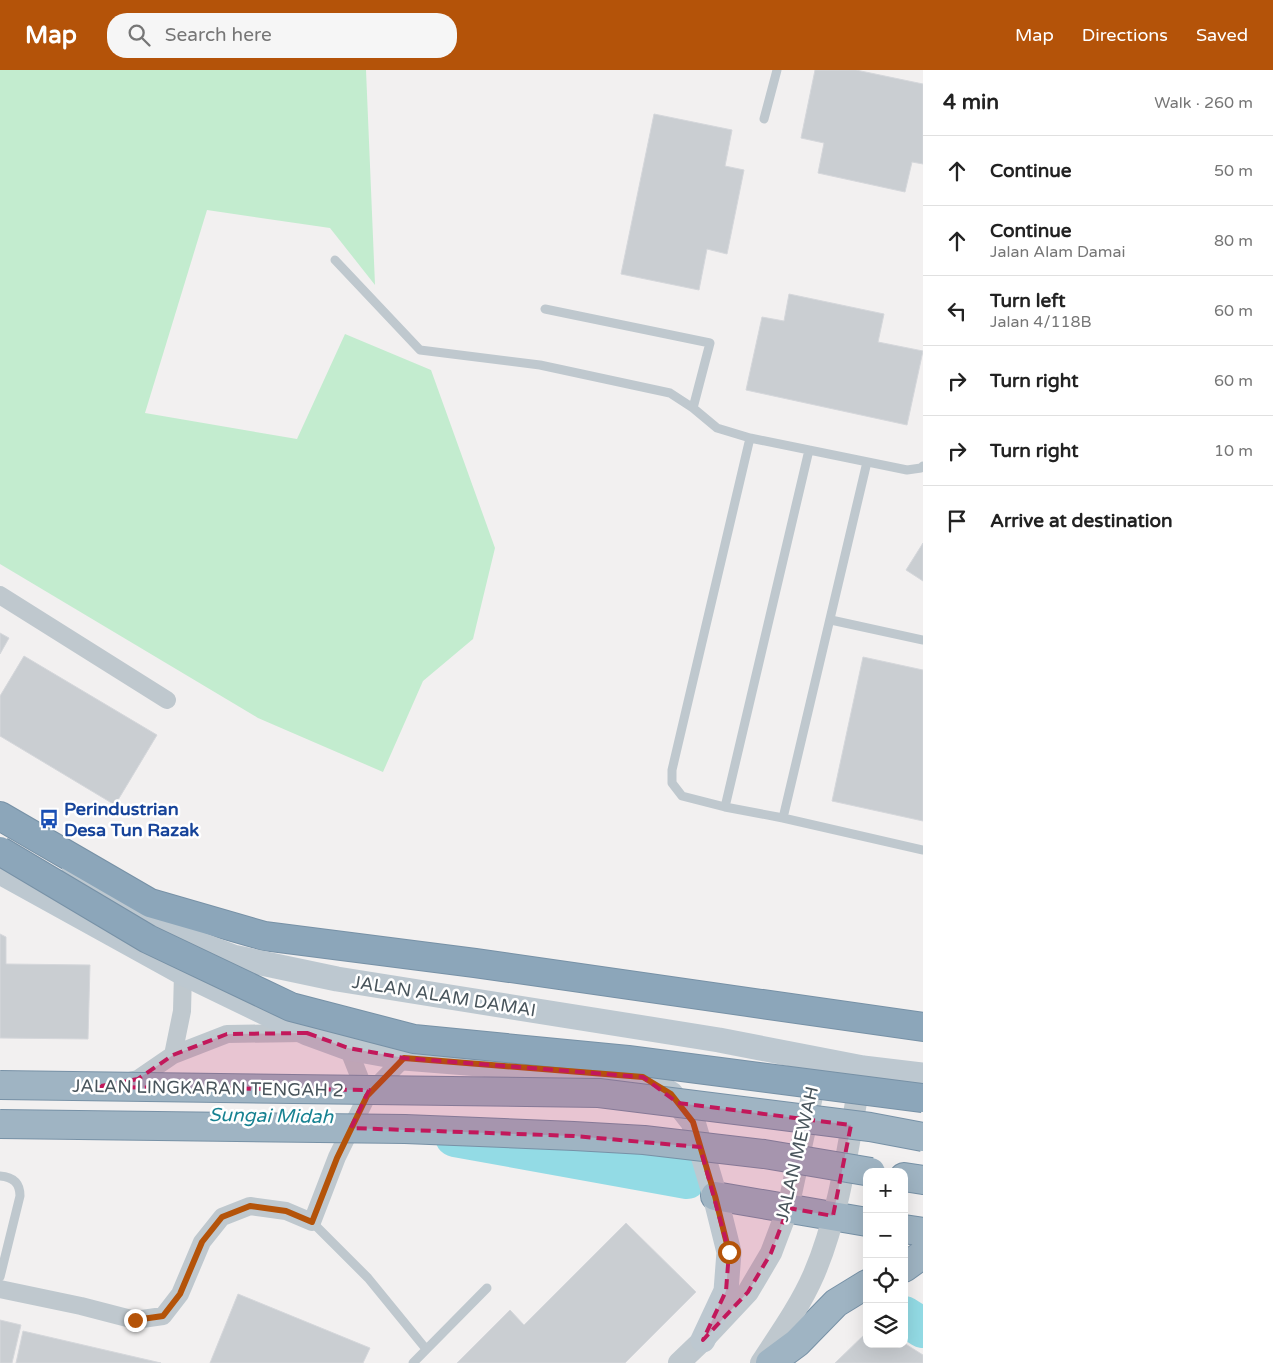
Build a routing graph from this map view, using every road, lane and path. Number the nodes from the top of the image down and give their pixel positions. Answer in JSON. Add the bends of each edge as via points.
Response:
{"nodes":[{"id":1,"x":777,"y":70,"type":"edge"},
{"id":2,"x":764,"y":119,"type":"dead end"},
{"id":3,"x":335,"y":260,"type":"dead end"},
{"id":4,"x":546,"y":309,"type":"dead end"},
{"id":5,"x":693,"y":408,"type":"junction"},
{"id":6,"x":750,"y":438,"type":"junction"},
{"id":7,"x":809,"y":450,"type":"junction"},
{"id":8,"x":867,"y":462,"type":"junction"},
{"id":9,"x":923,"y":466,"type":"edge"},
{"id":10,"x":0,"y":595,"type":"edge"},
{"id":11,"x":831,"y":620,"type":"junction"},
{"id":12,"x":923,"y":640,"type":"edge"},
{"id":13,"x":167,"y":700,"type":"dead end"},
{"id":14,"x":725,"y":807,"type":"junction"},
{"id":15,"x":0,"y":816,"type":"edge"},
{"id":16,"x":783,"y":818,"type":"junction"},
{"id":17,"x":0,"y":821,"type":"edge"},
{"id":18,"x":923,"y":850,"type":"edge"},
{"id":19,"x":0,"y":851,"type":"edge"},
{"id":20,"x":0,"y":872,"type":"edge"},
{"id":21,"x":183,"y":972,"type":"junction"},
{"id":22,"x":923,"y":1027,"type":"edge"},
{"id":23,"x":307,"y":1034,"type":"junction"},
{"id":24,"x":348,"y":1048,"type":"junction"},
{"id":25,"x":172,"y":1054,"type":"junction"},
{"id":26,"x":404,"y":1058,"type":"junction"},
{"id":27,"x":819,"y":1060,"type":"junction"},
{"id":28,"x":862,"y":1068,"type":"junction"},
{"id":29,"x":923,"y":1075,"type":"edge"},
{"id":30,"x":0,"y":1085,"type":"edge"},
{"id":31,"x":0,"y":1090,"type":"edge"},
{"id":32,"x":367,"y":1096,"type":"junction"},
{"id":33,"x":923,"y":1098,"type":"edge"},
{"id":34,"x":0,"y":1124,"type":"edge"},
{"id":35,"x":923,"y":1137,"type":"edge"},
{"id":36,"x":863,"y":1171,"type":"edge"},
{"id":37,"x":0,"y":1176,"type":"edge"},
{"id":38,"x":908,"y":1178,"type":"edge"},
{"id":39,"x":923,"y":1180,"type":"edge"},
{"id":40,"x":715,"y":1196,"type":"junction"},
{"id":41,"x":788,"y":1208,"type":"junction"},
{"id":42,"x":833,"y":1216,"type":"junction"},
{"id":43,"x":863,"y":1221,"type":"edge"},
{"id":44,"x":312,"y":1222,"type":"junction"},
{"id":45,"x":908,"y":1230,"type":"edge"},
{"id":46,"x":923,"y":1232,"type":"edge"},
{"id":47,"x":923,"y":1254,"type":"edge"},
{"id":48,"x":908,"y":1265,"type":"edge"},
{"id":49,"x":0,"y":1277,"type":"edge"},
{"id":50,"x":863,"y":1286,"type":"edge"},
{"id":51,"x":487,"y":1288,"type":"dead end"},
{"id":52,"x":0,"y":1289,"type":"edge"},
{"id":53,"x":703,"y":1340,"type":"junction"},
{"id":54,"x":426,"y":1349,"type":"junction"},
{"id":55,"x":413,"y":1363,"type":"edge"},
{"id":56,"x":679,"y":1363,"type":"edge"},
{"id":57,"x":761,"y":1363,"type":"edge"},
{"id":58,"x":770,"y":1363,"type":"edge"}],
"edges":[{"from":1,"to":2,"type":"lane"},
{"from":3,"to":5,"type":"lane","via":[[420,350],[540,364],[670,393]]},
{"from":4,"to":5,"type":"lane","via":[[710,343]]},
{"from":5,"to":6,"type":"lane","via":[[717,428]]},
{"from":6,"to":7,"type":"lane"},
{"from":6,"to":14,"type":"lane","via":[[672,770],[672,784],[682,796]]},
{"from":7,"to":8,"type":"lane"},
{"from":7,"to":14,"type":"lane"},
{"from":8,"to":9,"type":"lane","via":[[907,470]]},
{"from":8,"to":11,"type":"lane"},
{"from":10,"to":13,"type":"street"},
{"from":11,"to":12,"type":"lane"},
{"from":11,"to":16,"type":"lane"},
{"from":14,"to":16,"type":"lane"},
{"from":15,"to":22,"type":"highway","via":[[150,903],[264,936]]},
{"from":16,"to":18,"type":"lane"},
{"from":17,"to":27,"type":"main road","name":"JALAN ALAM DAMAI","via":[[152,926],[233,957],[337,979],[718,1040]]},
{"from":19,"to":33,"type":"highway","bridge":true,"via":[[148,938],[291,1007],[414,1039],[628,1060]]},
{"from":20,"to":21,"type":"main road"},
{"from":21,"to":23,"type":"main road"},
{"from":21,"to":25,"type":"street","via":[[182,1011]]},
{"from":23,"to":24,"type":"main road"},
{"from":23,"to":25,"type":"street","via":[[227,1034]]},
{"from":24,"to":26,"type":"main road"},
{"from":24,"to":32,"type":"street"},
{"from":25,"to":31,"type":"street","via":[[138,1079],[70,1092]]},
{"from":26,"to":32,"type":"street"},
{"from":26,"to":40,"type":"main road","via":[[643,1077],[671,1094],[693,1122]]},
{"from":27,"to":28,"type":"main road","name":"JALAN ALAM DAMAI"},
{"from":27,"to":41,"type":"street","name":"JALAN MEWAH"},
{"from":28,"to":29,"type":"main road","name":"JALAN ALAM DAMAI"},
{"from":28,"to":42,"type":"street"},
{"from":30,"to":35,"type":"highway","name":"JALAN LINGKARAN TENGAH 2","bridge":true,"via":[[599,1093],[870,1127]]},
{"from":32,"to":44,"type":"street","via":[[337,1158]]},
{"from":34,"to":36,"type":"highway","bridge":true,"via":[[405,1129],[574,1136],[644,1140],[764,1154]]},
{"from":37,"to":49,"type":"lane","via":[[17,1183],[20,1196]]},
{"from":38,"to":39,"type":"highway"},
{"from":40,"to":41,"type":"highway"},
{"from":40,"to":53,"type":"main road","via":[[729,1252],[726,1291]]},
{"from":41,"to":42,"type":"highway"},
{"from":41,"to":53,"type":"street","name":"JALAN MEWAH","via":[[771,1253],[748,1292]]},
{"from":42,"to":43,"type":"highway"},
{"from":42,"to":57,"type":"street","via":[[814,1274]]},
{"from":44,"to":52,"type":"street","via":[[286,1211],[250,1206],[222,1217],[202,1242],[180,1294],[163,1316],[135,1320]]},
{"from":44,"to":54,"type":"lane","via":[[368,1278]]},
{"from":45,"to":46,"type":"highway"},
{"from":47,"to":48,"type":"highway"},
{"from":50,"to":58,"type":"highway","via":[[836,1303],[797,1343]]},
{"from":51,"to":54,"type":"lane"},
{"from":53,"to":56,"type":"street","name":"JALAN MEWAH"},
{"from":54,"to":55,"type":"lane"}]}
